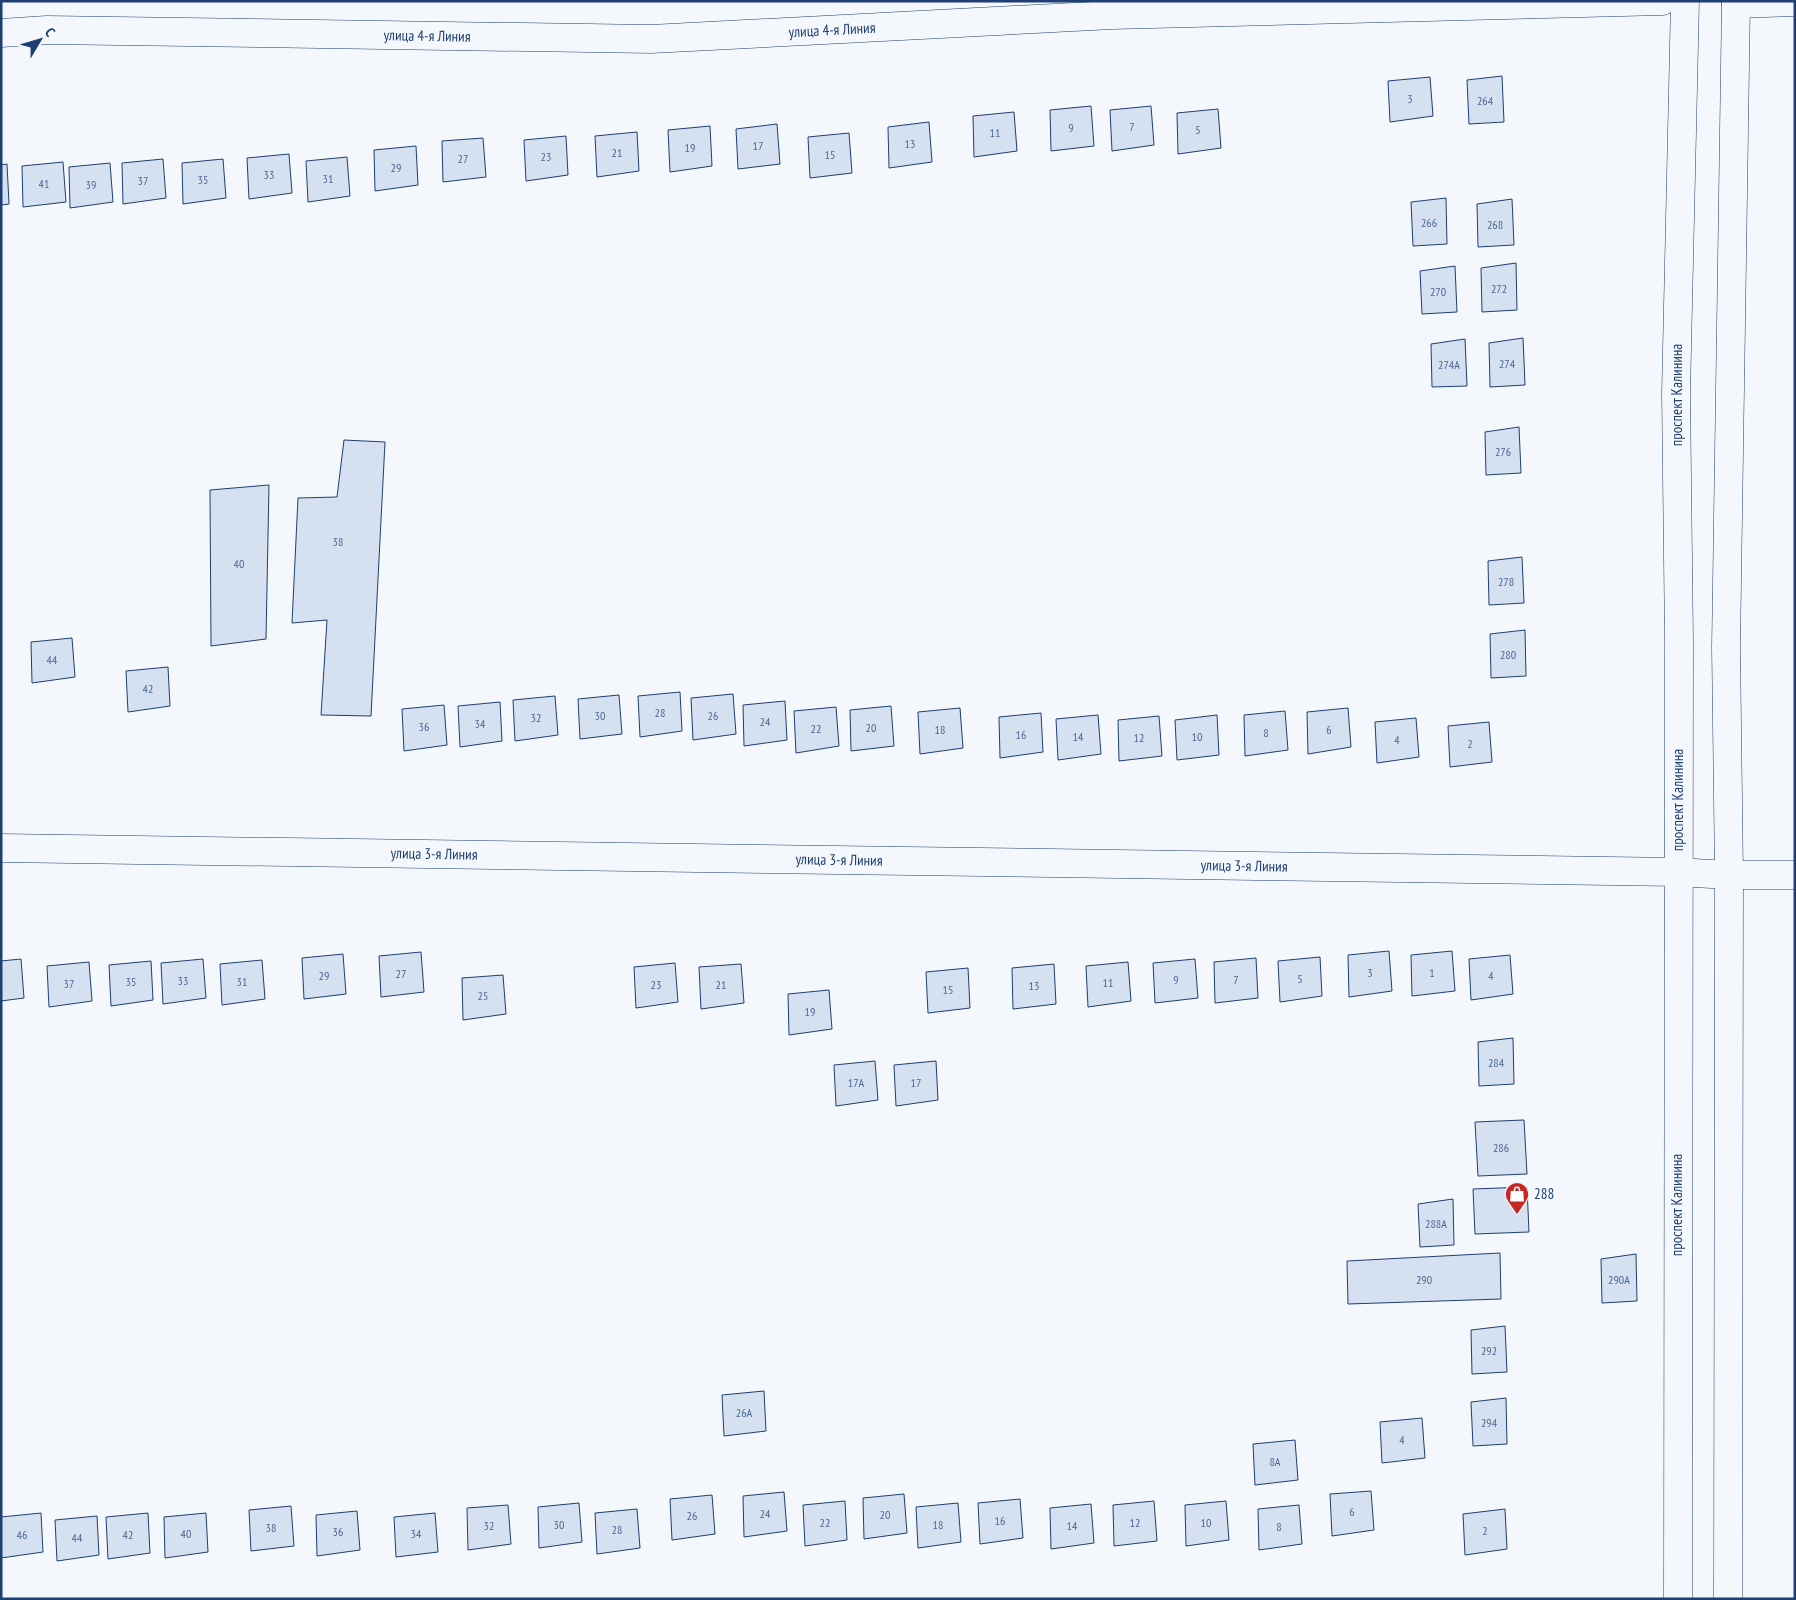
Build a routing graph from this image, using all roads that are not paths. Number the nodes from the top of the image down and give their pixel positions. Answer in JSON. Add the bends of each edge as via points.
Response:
{"nodes":[{"id":1,"x":1662,"y":1,"type":"edge"},
{"id":2,"x":1685,"y":1,"type":"edge"},
{"id":3,"x":1795,"y":2,"type":"edge"},
{"id":4,"x":1736,"y":3,"type":"edge"},
{"id":5,"x":1,"y":33,"type":"edge"},
{"id":6,"x":1,"y":848,"type":"edge"},
{"id":7,"x":1677,"y":872,"type":"junction"},
{"id":8,"x":1795,"y":875,"type":"edge"},
{"id":9,"x":1729,"y":876,"type":"junction"},
{"id":10,"x":1678,"y":1599,"type":"edge"},
{"id":11,"x":1728,"y":1599,"type":"edge"}],
"edges":[{"from":1,"to":5,"type":"street","name":"улица 4-я Линия","via":[[1112,16],[651,40],[47,30]]},
{"from":2,"to":7,"type":"street","name":"проспект Калинина","via":[[1676,393]]},
{"from":3,"to":4,"type":"street"},
{"from":4,"to":9,"type":"street","via":[[1726,601]]},
{"from":6,"to":7,"type":"street","name":"улица 3-я Линия"},
{"from":7,"to":9,"type":"street","name":"улица 3-я Линия"},
{"from":7,"to":10,"type":"street","name":"проспект Калинина"},
{"from":8,"to":9,"type":"street","name":"улица 3-я Линия"},
{"from":9,"to":11,"type":"street"}]}
